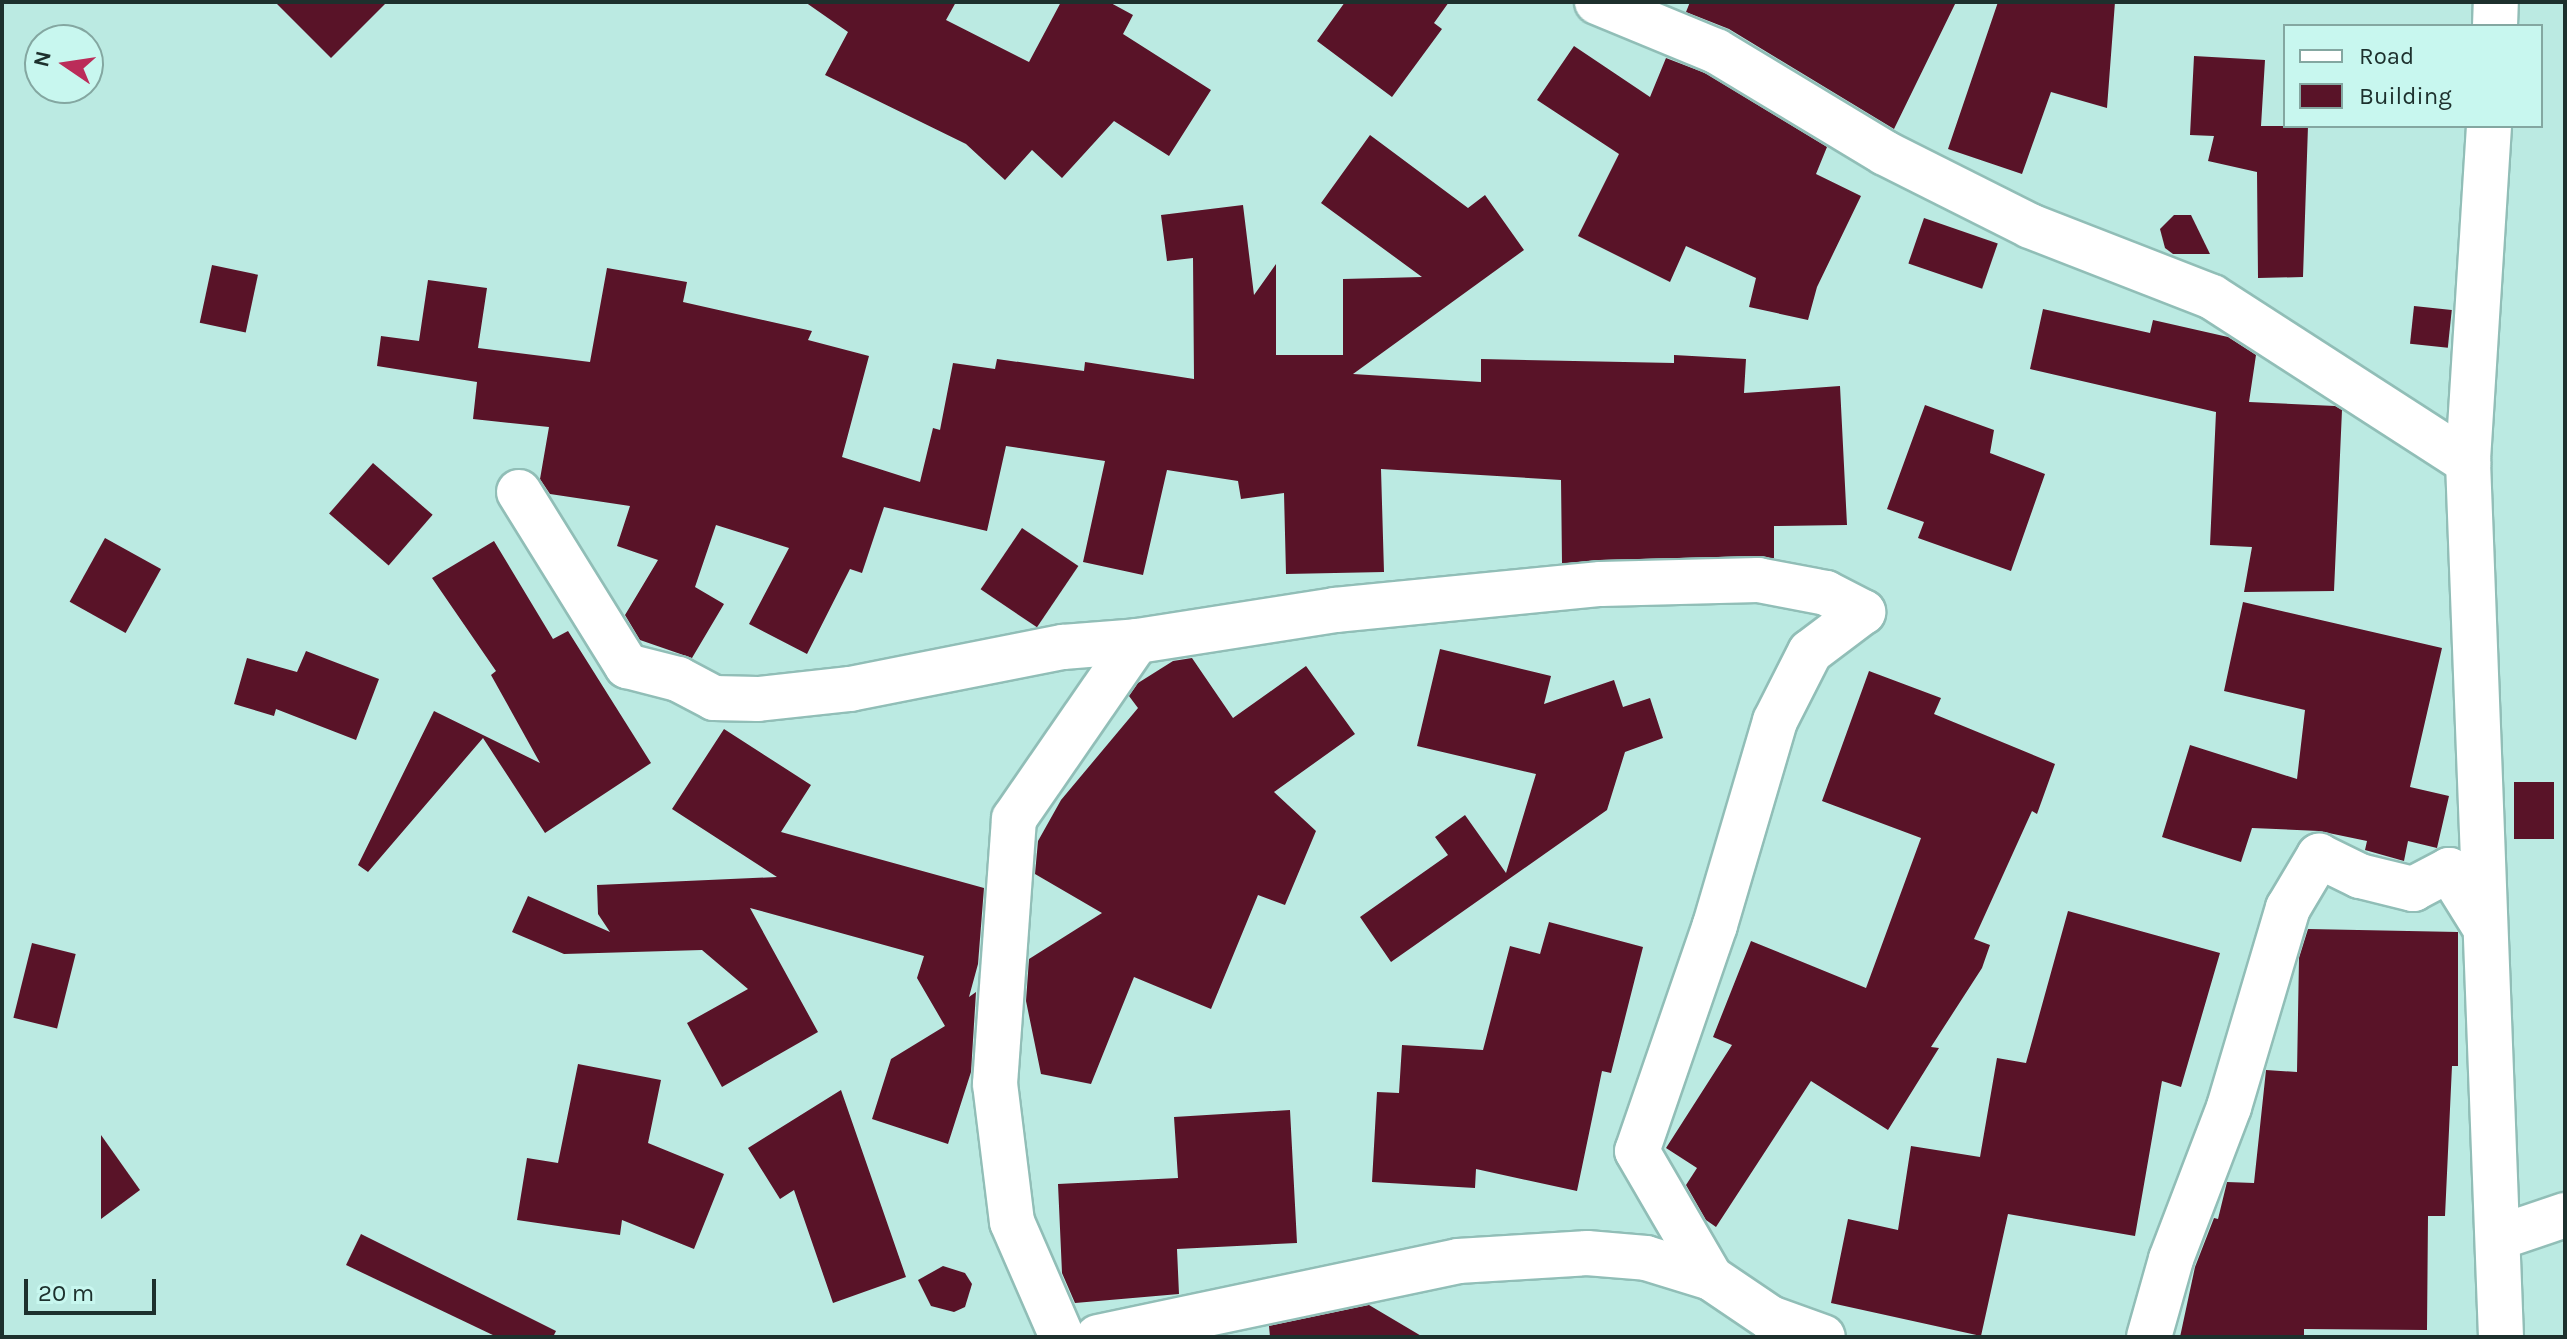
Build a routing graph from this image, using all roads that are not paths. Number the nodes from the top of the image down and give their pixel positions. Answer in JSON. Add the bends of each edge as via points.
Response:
{"nodes":[{"id":1,"x":1597,"y":2,"type":"edge"},
{"id":2,"x":2496,"y":2,"type":"edge"},
{"id":3,"x":2495,"y":24,"type":"edge"},
{"id":4,"x":2489,"y":128,"type":"edge"},
{"id":5,"x":2468,"y":462,"type":"junction"},
{"id":6,"x":519,"y":492,"type":"dead end"},
{"id":7,"x":1137,"y":641,"type":"junction"},
{"id":8,"x":2483,"y":925,"type":"junction"},
{"id":9,"x":2565,"y":1215,"type":"edge"},
{"id":10,"x":2500,"y":1237,"type":"junction"},
{"id":11,"x":1711,"y":1278,"type":"junction"},
{"id":12,"x":1062,"y":1337,"type":"edge"},
{"id":13,"x":1098,"y":1337,"type":"edge"},
{"id":14,"x":1823,"y":1337,"type":"edge"},
{"id":15,"x":2149,"y":1337,"type":"edge"},
{"id":16,"x":2501,"y":1337,"type":"edge"}],
"edges":[{"from":1,"to":5,"type":"street","via":[[1716,51],[1885,153],[2030,226],[2212,297]]},
{"from":2,"to":3,"type":"street"},
{"from":4,"to":5,"type":"street"},
{"from":5,"to":8,"type":"street"},
{"from":6,"to":7,"type":"street","via":[[627,666],[678,679],[714,698],[850,689],[1048,649]]},
{"from":7,"to":11,"type":"street","via":[[1335,610],[1601,584],[1758,580],[1826,593],[1863,612],[1810,652],[1775,721],[1715,925],[1637,1151]]},
{"from":7,"to":12,"type":"street","via":[[1014,819],[995,1084],[1012,1222]]},
{"from":8,"to":10,"type":"street"},
{"from":8,"to":15,"type":"street","via":[[2449,870],[2413,889],[2360,876],[2319,856],[2288,908],[2229,1107],[2171,1259]]},
{"from":9,"to":10,"type":"street"},
{"from":10,"to":16,"type":"street"},
{"from":11,"to":13,"type":"street","via":[[1646,1258],[1587,1253],[1458,1261]]},
{"from":11,"to":14,"type":"street","via":[[1770,1318]]}]}
